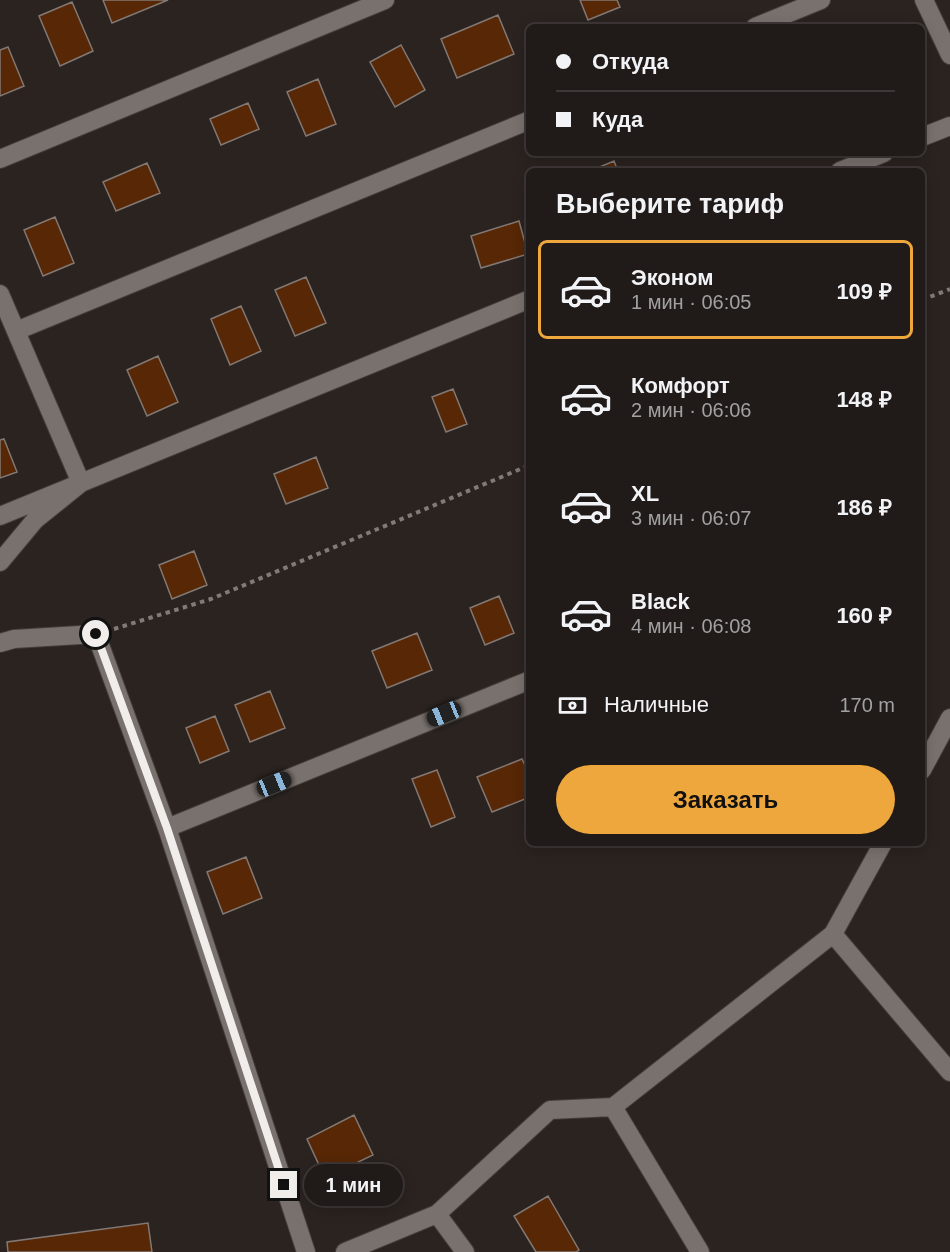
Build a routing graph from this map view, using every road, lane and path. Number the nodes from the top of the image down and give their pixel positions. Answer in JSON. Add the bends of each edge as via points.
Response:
{"nodes":[{"id":1,"x":385,"y":0,"type":"edge"},
{"id":2,"x":821,"y":0,"type":"edge"},
{"id":3,"x":924,"y":0,"type":"edge"},
{"id":4,"x":762,"y":24,"type":"edge"},
{"id":5,"x":950,"y":55,"type":"edge"},
{"id":6,"x":526,"y":122,"type":"edge"},
{"id":7,"x":950,"y":126,"type":"edge"},
{"id":8,"x":925,"y":136,"type":"edge"},
{"id":9,"x":877,"y":156,"type":"edge"},
{"id":10,"x":0,"y":159,"type":"edge"},
{"id":11,"x":847,"y":168,"type":"edge"},
{"id":12,"x":950,"y":288,"type":"edge"},
{"id":13,"x":0,"y":294,"type":"edge"},
{"id":14,"x":925,"y":299,"type":"edge"},
{"id":15,"x":526,"y":301,"type":"edge"},
{"id":16,"x":16,"y":331,"type":"junction"},
{"id":17,"x":526,"y":467,"type":"edge"},
{"id":18,"x":81,"y":483,"type":"junction"},
{"id":19,"x":0,"y":516,"type":"edge"},
{"id":20,"x":0,"y":562,"type":"edge"},
{"id":21,"x":96,"y":634,"type":"junction"},
{"id":22,"x":0,"y":643,"type":"edge"},
{"id":23,"x":526,"y":682,"type":"edge"},
{"id":24,"x":950,"y":718,"type":"edge"},
{"id":25,"x":925,"y":764,"type":"edge"},
{"id":26,"x":167,"y":828,"type":"junction"},
{"id":27,"x":881,"y":846,"type":"edge"},
{"id":28,"x":833,"y":934,"type":"junction"},
{"id":29,"x":950,"y":1072,"type":"edge"},
{"id":30,"x":614,"y":1107,"type":"junction"},
{"id":31,"x":437,"y":1214,"type":"junction"},
{"id":32,"x":306,"y":1252,"type":"edge"},
{"id":33,"x":345,"y":1252,"type":"edge"},
{"id":34,"x":465,"y":1252,"type":"edge"},
{"id":35,"x":700,"y":1252,"type":"edge"}],
"edges":[{"from":1,"to":10,"type":"street"},
{"from":2,"to":4,"type":"street"},
{"from":3,"to":5,"type":"street"},
{"from":6,"to":16,"type":"street"},
{"from":7,"to":8,"type":"street"},
{"from":9,"to":11,"type":"street"},
{"from":12,"to":14,"type":"path"},
{"from":13,"to":16,"type":"street"},
{"from":15,"to":18,"type":"street"},
{"from":16,"to":18,"type":"street"},
{"from":17,"to":21,"type":"path","via":[[211,599]]},
{"from":18,"to":19,"type":"street"},
{"from":18,"to":20,"type":"street","via":[[35,520]]},
{"from":21,"to":22,"type":"street"},
{"from":21,"to":26,"type":"street"},
{"from":23,"to":26,"type":"street"},
{"from":24,"to":25,"type":"street"},
{"from":26,"to":32,"type":"street"},
{"from":27,"to":28,"type":"street"},
{"from":28,"to":29,"type":"street"},
{"from":28,"to":30,"type":"street"},
{"from":30,"to":31,"type":"street","via":[[550,1110]]},
{"from":30,"to":35,"type":"street"},
{"from":31,"to":33,"type":"street"},
{"from":31,"to":34,"type":"street"}]}
